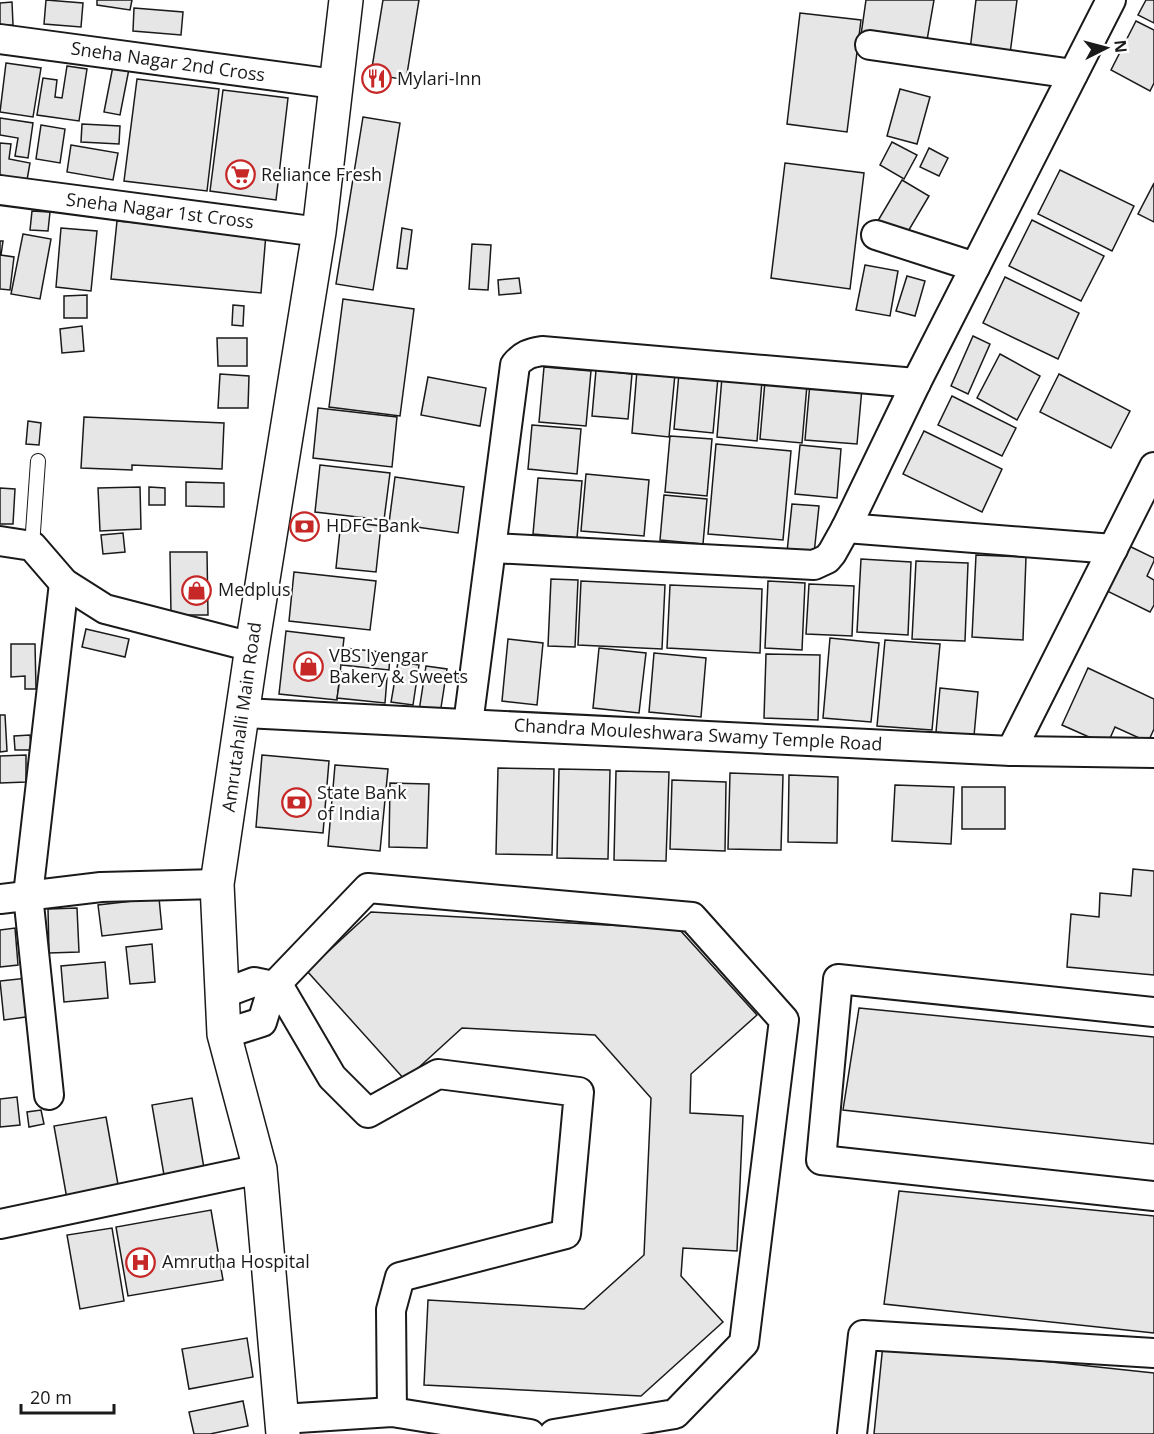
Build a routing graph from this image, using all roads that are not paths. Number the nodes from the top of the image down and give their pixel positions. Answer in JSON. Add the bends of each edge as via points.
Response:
{"nodes":[{"id":1,"x":346,"y":0,"type":"edge"},
{"id":2,"x":1111,"y":0,"type":"edge"},
{"id":3,"x":0,"y":39,"type":"edge"},
{"id":4,"x":870,"y":45,"type":"dead end"},
{"id":5,"x":1073,"y":74,"type":"junction"},
{"id":6,"x":335,"y":84,"type":"junction"},
{"id":7,"x":0,"y":190,"type":"edge"},
{"id":8,"x":319,"y":232,"type":"junction"},
{"id":9,"x":876,"y":235,"type":"dead end"},
{"id":10,"x":975,"y":267,"type":"junction"},
{"id":11,"x":916,"y":383,"type":"junction"},
{"id":12,"x":38,"y":461,"type":"dead end"},
{"id":13,"x":1154,"y":467,"type":"edge"},
{"id":14,"x":846,"y":528,"type":"junction"},
{"id":15,"x":0,"y":541,"type":"edge"},
{"id":16,"x":32,"y":546,"type":"junction"},
{"id":17,"x":492,"y":548,"type":"junction"},
{"id":18,"x":1113,"y":549,"type":"junction"},
{"id":19,"x":64,"y":583,"type":"junction"},
{"id":20,"x":252,"y":647,"type":"junction"},
{"id":21,"x":242,"y":713,"type":"junction"},
{"id":22,"x":468,"y":724,"type":"junction"},
{"id":23,"x":1011,"y":751,"type":"junction"},
{"id":24,"x":1154,"y":753,"type":"edge"},
{"id":25,"x":217,"y":884,"type":"junction"},
{"id":26,"x":28,"y":895,"type":"junction"},
{"id":27,"x":0,"y":899,"type":"edge"},
{"id":28,"x":275,"y":984,"type":"junction"},
{"id":29,"x":222,"y":994,"type":"junction"},
{"id":30,"x":1154,"y":1011,"type":"edge"},
{"id":31,"x":224,"y":1034,"type":"junction"},
{"id":32,"x":49,"y":1095,"type":"dead end"},
{"id":33,"x":260,"y":1168,"type":"junction"},
{"id":34,"x":1154,"y":1196,"type":"edge"},
{"id":35,"x":0,"y":1224,"type":"edge"},
{"id":36,"x":1154,"y":1353,"type":"edge"},
{"id":37,"x":392,"y":1412,"type":"junction"},
{"id":38,"x":283,"y":1426,"type":"edge"},
{"id":39,"x":530,"y":1434,"type":"edge"},
{"id":40,"x":554,"y":1434,"type":"edge"},
{"id":41,"x":852,"y":1434,"type":"edge"}],
"edges":[{"from":1,"to":6,"type":"street","name":"Amrutahalli Main Road"},
{"from":2,"to":5,"type":"street"},
{"from":3,"to":6,"type":"street","name":"Sneha Nagar 2nd Cross"},
{"from":4,"to":5,"type":"street"},
{"from":5,"to":10,"type":"street"},
{"from":6,"to":8,"type":"street","name":"Amrutahalli Main Road"},
{"from":7,"to":8,"type":"street","name":"Sneha Nagar 1st Cross"},
{"from":8,"to":20,"type":"street","name":"Amrutahalli Main Road"},
{"from":9,"to":10,"type":"street"},
{"from":10,"to":11,"type":"street"},
{"from":11,"to":14,"type":"street"},
{"from":11,"to":17,"type":"street","via":[[549,351],[531,353],[515,364]]},
{"from":12,"to":16,"type":"lane"},
{"from":13,"to":18,"type":"street"},
{"from":14,"to":17,"type":"street","via":[[827,559],[814,565]]},
{"from":14,"to":18,"type":"street"},
{"from":15,"to":16,"type":"street"},
{"from":16,"to":19,"type":"street"},
{"from":17,"to":22,"type":"street"},
{"from":18,"to":23,"type":"street"},
{"from":19,"to":20,"type":"street","via":[[105,609]]},
{"from":19,"to":26,"type":"street"},
{"from":20,"to":21,"type":"street","name":"Amrutahalli Main Road"},
{"from":21,"to":22,"type":"street","name":"Chandra Mouleshwara Swamy Temple Road"},
{"from":21,"to":25,"type":"street","name":"Amrutahalli Main Road"},
{"from":22,"to":23,"type":"street","name":"Chandra Mouleshwara Swamy Temple Road"},
{"from":23,"to":24,"type":"street","name":"Chandra Mouleshwara Swamy Temple Road"},
{"from":25,"to":26,"type":"street","via":[[101,887]]},
{"from":25,"to":29,"type":"street","name":"Amrutahalli Main Road"},
{"from":26,"to":27,"type":"street"},
{"from":26,"to":32,"type":"street"},
{"from":28,"to":29,"type":"street","via":[[254,982]]},
{"from":28,"to":31,"type":"street","via":[[262,1022]]},
{"from":28,"to":37,"type":"street","via":[[332,1077],[368,1113],[438,1074],[579,1092],[566,1234],[400,1277],[392,1310]]},
{"from":28,"to":40,"type":"street","via":[[368,888],[692,917],[784,1020],[744,1343],[675,1414]]},
{"from":29,"to":31,"type":"street","name":"Amrutahalli Main Road"},
{"from":30,"to":34,"type":"street","via":[[838,979],[821,1160]]},
{"from":31,"to":33,"type":"street","name":"Amrutahalli Main Road"},
{"from":33,"to":35,"type":"street"},
{"from":33,"to":38,"type":"street","name":"Amrutahalli Main Road"},
{"from":36,"to":41,"type":"street","via":[[862,1335]]},
{"from":37,"to":38,"type":"street"},
{"from":37,"to":39,"type":"street"}]}
